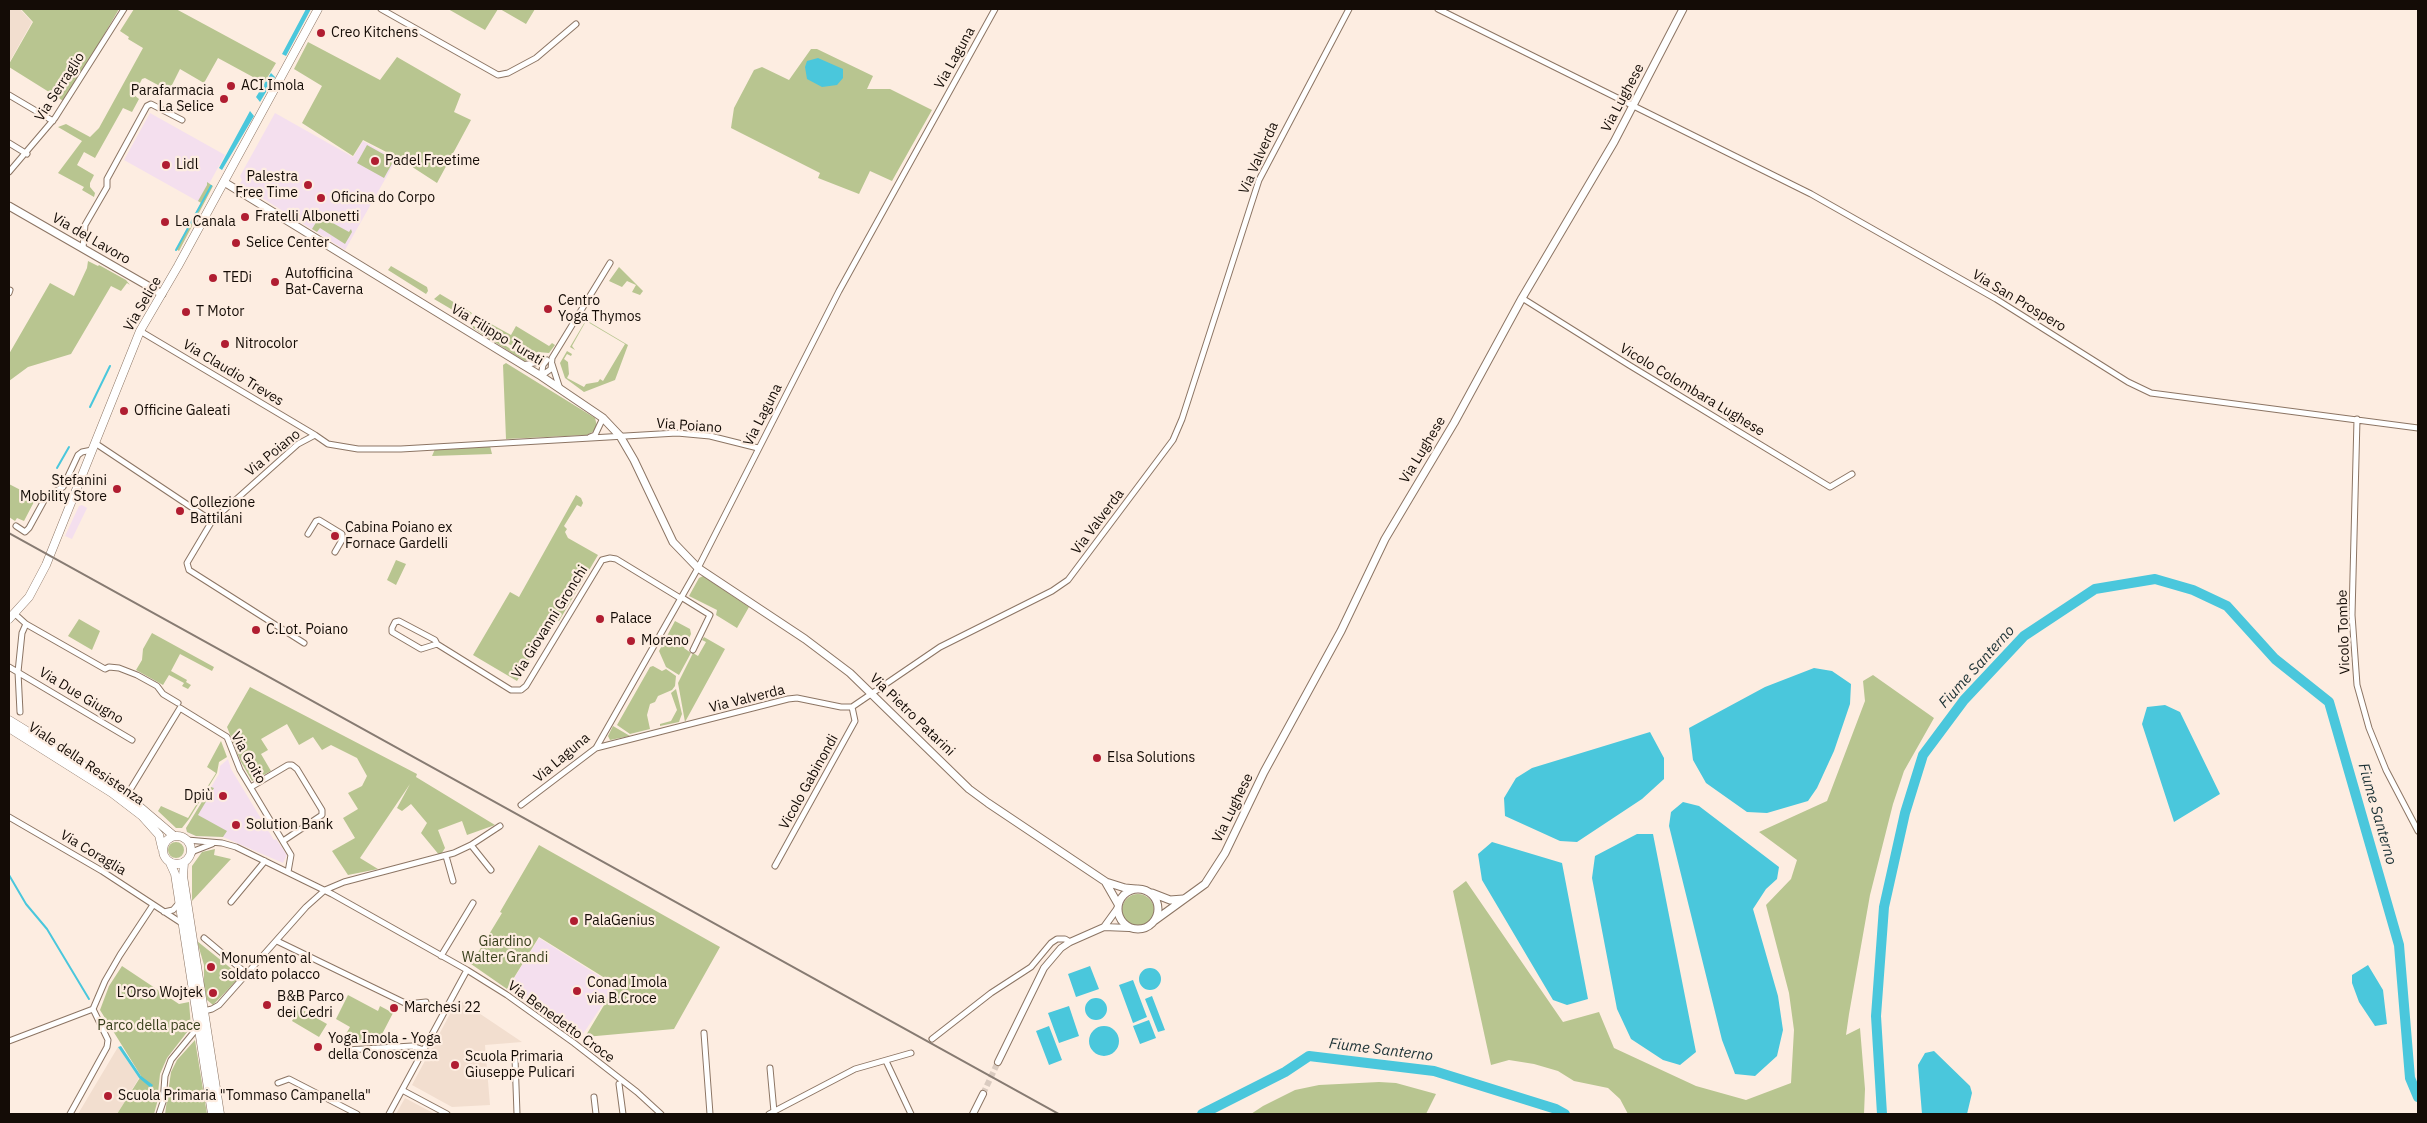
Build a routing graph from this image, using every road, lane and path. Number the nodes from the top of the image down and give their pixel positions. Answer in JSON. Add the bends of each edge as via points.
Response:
{"nodes":[{"id":1,"x":124,"y":9,"type":"edge"},
{"id":2,"x":318,"y":9,"type":"edge"},
{"id":3,"x":381,"y":9,"type":"edge"},
{"id":4,"x":995,"y":9,"type":"edge"},
{"id":5,"x":1348,"y":9,"type":"edge"},
{"id":6,"x":1438,"y":9,"type":"edge"},
{"id":7,"x":1683,"y":9,"type":"edge"},
{"id":8,"x":576,"y":24,"type":"dead end"},
{"id":9,"x":9,"y":95,"type":"edge"},
{"id":10,"x":1634,"y":107,"type":"junction"},
{"id":11,"x":182,"y":120,"type":"dead end"},
{"id":12,"x":53,"y":121,"type":"junction"},
{"id":13,"x":9,"y":144,"type":"edge"},
{"id":14,"x":27,"y":154,"type":"junction"},
{"id":15,"x":9,"y":172,"type":"edge"},
{"id":16,"x":224,"y":182,"type":"junction"},
{"id":17,"x":9,"y":206,"type":"edge"},
{"id":18,"x":83,"y":248,"type":"junction"},
{"id":19,"x":610,"y":263,"type":"dead end"},
{"id":20,"x":162,"y":294,"type":"junction"},
{"id":21,"x":1522,"y":298,"type":"junction"},
{"id":22,"x":140,"y":331,"type":"junction"},
{"id":23,"x":550,"y":361,"type":"junction"},
{"id":24,"x":522,"y":365,"type":"junction"},
{"id":25,"x":541,"y":376,"type":"junction"},
{"id":26,"x":560,"y":390,"type":"junction"},
{"id":27,"x":603,"y":418,"type":"junction"},
{"id":28,"x":2357,"y":419,"type":"junction"},
{"id":29,"x":2418,"y":428,"type":"edge"},
{"id":30,"x":314,"y":435,"type":"junction"},
{"id":31,"x":620,"y":436,"type":"junction"},
{"id":32,"x":588,"y":438,"type":"junction"},
{"id":33,"x":94,"y":447,"type":"junction"},
{"id":34,"x":758,"y":448,"type":"junction"},
{"id":35,"x":1852,"y":474,"type":"dead end"},
{"id":36,"x":212,"y":521,"type":"junction"},
{"id":37,"x":16,"y":526,"type":"dead end"},
{"id":38,"x":308,"y":534,"type":"dead end"},
{"id":39,"x":335,"y":552,"type":"dead end"},
{"id":40,"x":698,"y":568,"type":"junction"},
{"id":41,"x":681,"y":598,"type":"junction"},
{"id":42,"x":12,"y":616,"type":"edge"},
{"id":43,"x":26,"y":624,"type":"junction"},
{"id":44,"x":428,"y":637,"type":"junction"},
{"id":45,"x":304,"y":643,"type":"dead end"},
{"id":46,"x":436,"y":644,"type":"junction"},
{"id":47,"x":429,"y":647,"type":"junction"},
{"id":48,"x":693,"y":650,"type":"dead end"},
{"id":49,"x":9,"y":666,"type":"edge"},
{"id":50,"x":18,"y":672,"type":"junction"},
{"id":51,"x":871,"y":692,"type":"junction"},
{"id":52,"x":178,"y":704,"type":"dead end"},
{"id":53,"x":852,"y":706,"type":"junction"},
{"id":54,"x":20,"y":712,"type":"dead end"},
{"id":55,"x":9,"y":720,"type":"edge"},
{"id":56,"x":9,"y":728,"type":"edge"},
{"id":57,"x":132,"y":740,"type":"dead end"},
{"id":58,"x":596,"y":748,"type":"junction"},
{"id":59,"x":250,"y":787,"type":"junction"},
{"id":60,"x":127,"y":795,"type":"junction"},
{"id":61,"x":521,"y":806,"type":"dead end"},
{"id":62,"x":11,"y":818,"type":"edge"},
{"id":63,"x":9,"y":824,"type":"edge"},
{"id":64,"x":500,"y":826,"type":"dead end"},
{"id":65,"x":2418,"y":831,"type":"edge"},
{"id":66,"x":174,"y":836,"type":"junction"},
{"id":67,"x":187,"y":840,"type":"junction"},
{"id":68,"x":283,"y":841,"type":"junction"},
{"id":69,"x":215,"y":843,"type":"junction"},
{"id":70,"x":471,"y":845,"type":"junction"},
{"id":71,"x":162,"y":848,"type":"junction"},
{"id":72,"x":190,"y":855,"type":"junction"},
{"id":73,"x":446,"y":856,"type":"junction"},
{"id":74,"x":265,"y":860,"type":"junction"},
{"id":75,"x":170,"y":863,"type":"junction"},
{"id":76,"x":184,"y":863,"type":"junction"},
{"id":77,"x":776,"y":866,"type":"dead end"},
{"id":78,"x":491,"y":870,"type":"dead end"},
{"id":79,"x":288,"y":872,"type":"junction"},
{"id":80,"x":453,"y":881,"type":"dead end"},
{"id":81,"x":1106,"y":882,"type":"junction"},
{"id":82,"x":1136,"y":888,"type":"junction"},
{"id":83,"x":325,"y":890,"type":"junction"},
{"id":84,"x":1149,"y":892,"type":"junction"},
{"id":85,"x":1183,"y":899,"type":"junction"},
{"id":86,"x":179,"y":902,"type":"junction"},
{"id":87,"x":231,"y":902,"type":"dead end"},
{"id":88,"x":472,"y":903,"type":"dead end"},
{"id":89,"x":153,"y":905,"type":"junction"},
{"id":90,"x":1117,"y":906,"type":"junction"},
{"id":91,"x":164,"y":912,"type":"junction"},
{"id":92,"x":1154,"y":921,"type":"junction"},
{"id":93,"x":183,"y":924,"type":"junction"},
{"id":94,"x":1104,"y":927,"type":"junction"},
{"id":95,"x":1129,"y":928,"type":"junction"},
{"id":96,"x":204,"y":938,"type":"dead end"},
{"id":97,"x":277,"y":940,"type":"junction"},
{"id":98,"x":1070,"y":942,"type":"junction"},
{"id":99,"x":441,"y":956,"type":"junction"},
{"id":100,"x":467,"y":970,"type":"junction"},
{"id":101,"x":247,"y":974,"type":"junction"},
{"id":102,"x":426,"y":1002,"type":"dead end"},
{"id":103,"x":93,"y":1009,"type":"junction"},
{"id":104,"x":204,"y":1011,"type":"junction"},
{"id":105,"x":199,"y":1030,"type":"junction"},
{"id":106,"x":704,"y":1033,"type":"dead end"},
{"id":107,"x":932,"y":1038,"type":"dead end"},
{"id":108,"x":9,"y":1041,"type":"edge"},
{"id":109,"x":347,"y":1050,"type":"dead end"},
{"id":110,"x":424,"y":1050,"type":"junction"},
{"id":111,"x":910,"y":1053,"type":"dead end"},
{"id":112,"x":515,"y":1058,"type":"dead end"},
{"id":113,"x":886,"y":1061,"type":"junction"},
{"id":114,"x":998,"y":1062,"type":"tunnel mouth"},
{"id":115,"x":770,"y":1068,"type":"dead end"},
{"id":116,"x":278,"y":1083,"type":"dead end"},
{"id":117,"x":619,"y":1084,"type":"dead end"},
{"id":118,"x":402,"y":1090,"type":"junction"},
{"id":119,"x":983,"y":1094,"type":"tunnel mouth"},
{"id":120,"x":594,"y":1097,"type":"dead end"},
{"id":121,"x":772,"y":1113,"type":"edge"},
{"id":122,"x":70,"y":1114,"type":"edge"},
{"id":123,"x":159,"y":1114,"type":"edge"},
{"id":124,"x":212,"y":1114,"type":"edge"},
{"id":125,"x":220,"y":1114,"type":"edge"},
{"id":126,"x":357,"y":1114,"type":"edge"},
{"id":127,"x":389,"y":1114,"type":"edge"},
{"id":128,"x":447,"y":1114,"type":"edge"},
{"id":129,"x":517,"y":1114,"type":"edge"},
{"id":130,"x":596,"y":1114,"type":"edge"},
{"id":131,"x":623,"y":1114,"type":"edge"},
{"id":132,"x":662,"y":1114,"type":"edge"},
{"id":133,"x":710,"y":1114,"type":"edge"},
{"id":134,"x":911,"y":1114,"type":"edge"},
{"id":135,"x":973,"y":1114,"type":"edge"}],
"edges":[{"from":1,"to":12,"type":"street","name":"Via Serraglio"},
{"from":2,"to":16,"type":"main road","name":"Via Selice"},
{"from":3,"to":8,"type":"street","via":[[498,75],[536,58]]},
{"from":4,"to":34,"type":"street","name":"Via Laguna","via":[[839,292]]},
{"from":5,"to":51,"type":"street","name":"Via Valverda","via":[[1259,180],[1173,440],[1068,580],[940,648]]},
{"from":6,"to":10,"type":"street"},
{"from":7,"to":10,"type":"main road","name":"Via Lughese"},
{"from":9,"to":12,"type":"street"},
{"from":10,"to":21,"type":"main road","name":"Via Lughese"},
{"from":10,"to":28,"type":"street","name":"Via San Prospero","via":[[1811,194],[1996,299],[2128,382],[2151,393]]},
{"from":11,"to":18,"type":"street","via":[[151,104],[147,106],[106,179],[107,187],[85,226]]},
{"from":12,"to":14,"type":"street","name":"Via Serraglio"},
{"from":13,"to":14,"type":"street"},
{"from":14,"to":15,"type":"street","name":"Via Serraglio"},
{"from":16,"to":20,"type":"main road","name":"Via Selice"},
{"from":16,"to":24,"type":"main road","name":"Via Filippo Turati"},
{"from":17,"to":18,"type":"main road","name":"Via del Lavoro"},
{"from":18,"to":20,"type":"main road","name":"Via del Lavoro"},
{"from":19,"to":23,"type":"street"},
{"from":20,"to":22,"type":"main road","name":"Via Selice"},
{"from":21,"to":35,"type":"street","name":"Vicolo Colombara Lughese","via":[[1830,487]]},
{"from":21,"to":85,"type":"main road","name":"Via Lughese","via":[[1454,423],[1385,539],[1341,631],[1264,772],[1225,853],[1205,884]]},
{"from":22,"to":30,"type":"street","name":"Via Claudio Treves"},
{"from":22,"to":33,"type":"main road","name":"Via Selice"},
{"from":23,"to":24,"type":"street"},
{"from":23,"to":25,"type":"street","via":[[551,369]]},
{"from":23,"to":26,"type":"street"},
{"from":24,"to":25,"type":"main road","name":"Via Filippo Turati"},
{"from":25,"to":26,"type":"main road","name":"Via Filippo Turati"},
{"from":26,"to":27,"type":"main road","name":"Via Filippo Turati"},
{"from":27,"to":31,"type":"main road","name":"Via Filippo Turati"},
{"from":27,"to":32,"type":"street","via":[[595,434]]},
{"from":28,"to":29,"type":"street","name":"Via San Prospero"},
{"from":28,"to":65,"type":"street","name":"Vicolo Tombe","via":[[2352,615],[2357,685],[2369,728],[2386,770]]},
{"from":30,"to":32,"type":"street","name":"Via Poiano","via":[[328,444],[401,449]]},
{"from":30,"to":36,"type":"street","name":"Via Poiano","via":[[298,444]]},
{"from":31,"to":32,"type":"street","name":"Via Poiano"},
{"from":31,"to":34,"type":"street","name":"Via Poiano","via":[[677,433],[710,436]]},
{"from":31,"to":40,"type":"main road","name":"Via Filippo Turati","via":[[673,542]]},
{"from":33,"to":36,"type":"street"},
{"from":33,"to":37,"type":"street","via":[[78,455],[63,487],[46,497],[29,528],[25,532]]},
{"from":33,"to":42,"type":"main road","name":"Via Selice","via":[[46,565],[29,597]]},
{"from":34,"to":40,"type":"street","name":"Via Laguna"},
{"from":36,"to":45,"type":"street","name":"Via Poiano","via":[[187,563],[188,570]]},
{"from":38,"to":39,"type":"street","via":[[319,520],[342,534]]},
{"from":40,"to":41,"type":"street","name":"Via Laguna"},
{"from":40,"to":51,"type":"main road","name":"Via Pietro Patarini","via":[[830,656]]},
{"from":41,"to":46,"type":"street","name":"Via Giovanni Gronchi","via":[[616,559],[602,560],[521,690],[511,690]]},
{"from":41,"to":48,"type":"street","via":[[710,615]]},
{"from":41,"to":58,"type":"street","name":"Via Laguna"},
{"from":42,"to":43,"type":"street"},
{"from":43,"to":50,"type":"street","name":"Via Due Giugno"},
{"from":43,"to":52,"type":"street","via":[[105,669],[119,668],[137,675],[157,686]]},
{"from":44,"to":46,"type":"street","name":"Via Giovanni Gronchi"},
{"from":44,"to":47,"type":"street"},
{"from":44,"to":47,"type":"street","name":"Via Giovanni Gronchi","via":[[400,621],[395,622],[392,628],[392,632],[421,649]]},
{"from":46,"to":47,"type":"street"},
{"from":49,"to":50,"type":"street","name":"Via Due Giugno"},
{"from":50,"to":54,"type":"street","name":"Via Due Giugno"},
{"from":50,"to":57,"type":"street","name":"Via Due Giugno"},
{"from":51,"to":53,"type":"street","name":"Via Valverda"},
{"from":51,"to":81,"type":"main road","name":"Via Pietro Patarini","via":[[969,788]]},
{"from":53,"to":58,"type":"street","name":"Via Valverda","via":[[788,699]]},
{"from":53,"to":77,"type":"street","name":"Vicolo Gabinondi","via":[[855,721]]},
{"from":55,"to":60,"type":"main road","name":"Viale della Resistenza","via":[[90,768]]},
{"from":56,"to":71,"type":"main road","name":"Viale della Resistenza","via":[[142,816],[159,835]]},
{"from":58,"to":61,"type":"street","name":"Via Laguna"},
{"from":59,"to":60,"type":"street","name":"Via Goito","via":[[227,737],[180,708]]},
{"from":59,"to":68,"type":"street","name":"Via Goito"},
{"from":59,"to":68,"type":"street","via":[[290,765],[304,779],[322,815]]},
{"from":60,"to":66,"type":"main road","name":"Viale della Resistenza"},
{"from":62,"to":63,"type":"street"},
{"from":62,"to":89,"type":"street","name":"Via Coraglia"},
{"from":64,"to":70,"type":"street"},
{"from":66,"to":67,"type":"main road","name":"Viale della Resistenza"},
{"from":66,"to":71,"type":"main road","via":[[166,840]]},
{"from":67,"to":69,"type":"street","name":"Via Benedetto Croce"},
{"from":67,"to":72,"type":"main road","via":[[191,847]]},
{"from":68,"to":79,"type":"street","name":"Via Goito","via":[[291,857]]},
{"from":69,"to":72,"type":"street"},
{"from":69,"to":74,"type":"street","name":"Via Benedetto Croce","via":[[236,847]]},
{"from":70,"to":73,"type":"street"},
{"from":70,"to":78,"type":"street"},
{"from":71,"to":75,"type":"main road","name":"Viale della Resistenza"},
{"from":72,"to":76,"type":"main road"},
{"from":73,"to":80,"type":"street"},
{"from":73,"to":83,"type":"street","via":[[344,882]]},
{"from":74,"to":79,"type":"street","name":"Via Benedetto Croce"},
{"from":74,"to":87,"type":"street"},
{"from":75,"to":76,"type":"main road"},
{"from":75,"to":86,"type":"main road","name":"Viale della Resistenza"},
{"from":76,"to":104,"type":"main road","via":[[183,876]]},
{"from":79,"to":83,"type":"street","name":"Via Benedetto Croce"},
{"from":81,"to":82,"type":"main road","name":"Via Pietro Patarini"},
{"from":81,"to":90,"type":"main road","name":"Via Pietro Patarini"},
{"from":82,"to":84,"type":"main road"},
{"from":82,"to":90,"type":"main road","via":[[1124,893]]},
{"from":83,"to":97,"type":"street"},
{"from":83,"to":99,"type":"street","name":"Via Benedetto Croce"},
{"from":84,"to":85,"type":"main road","via":[[1170,900]]},
{"from":84,"to":92,"type":"main road","via":[[1158,909]]},
{"from":85,"to":92,"type":"main road","name":"Via Lughese"},
{"from":86,"to":91,"type":"street","via":[[173,910]]},
{"from":86,"to":93,"type":"main road","name":"Viale della Resistenza"},
{"from":88,"to":99,"type":"street"},
{"from":89,"to":91,"type":"street","name":"Via Coraglia"},
{"from":89,"to":103,"type":"street","via":[[105,981]]},
{"from":90,"to":94,"type":"street"},
{"from":90,"to":95,"type":"main road","via":[[1120,920]]},
{"from":91,"to":93,"type":"street","name":"Via Coraglia"},
{"from":92,"to":95,"type":"main road","name":"Via Lughese","via":[[1142,929]]},
{"from":93,"to":105,"type":"main road","name":"Viale della Resistenza"},
{"from":94,"to":95,"type":"street"},
{"from":94,"to":98,"type":"street"},
{"from":96,"to":101,"type":"street"},
{"from":97,"to":101,"type":"street"},
{"from":97,"to":102,"type":"street","via":[[407,1004]]},
{"from":98,"to":107,"type":"street","via":[[1057,939],[1051,943],[1031,967]]},
{"from":98,"to":114,"type":"street","via":[[1044,968]]},
{"from":99,"to":100,"type":"street","name":"Via Benedetto Croce"},
{"from":100,"to":110,"type":"street"},
{"from":100,"to":132,"type":"street","name":"Via Benedetto Croce","via":[[574,1043]]},
{"from":101,"to":104,"type":"street","via":[[216,1007]]},
{"from":103,"to":108,"type":"street"},
{"from":103,"to":122,"type":"street","via":[[108,1040],[107,1048]]},
{"from":104,"to":125,"type":"main road"},
{"from":105,"to":123,"type":"street","via":[[171,1060]]},
{"from":105,"to":124,"type":"main road","name":"Viale della Resistenza"},
{"from":106,"to":133,"type":"street"},
{"from":109,"to":110,"type":"street","via":[[412,1046]]},
{"from":110,"to":118,"type":"street"},
{"from":111,"to":113,"type":"street"},
{"from":112,"to":129,"type":"street"},
{"from":113,"to":121,"type":"street","via":[[855,1069]]},
{"from":113,"to":134,"type":"street"},
{"from":115,"to":121,"type":"street"},
{"from":116,"to":126,"type":"street","via":[[289,1079]]},
{"from":117,"to":131,"type":"street"},
{"from":118,"to":127,"type":"street"},
{"from":118,"to":128,"type":"street"},
{"from":119,"to":135,"type":"street"},
{"from":120,"to":130,"type":"street"}]}
